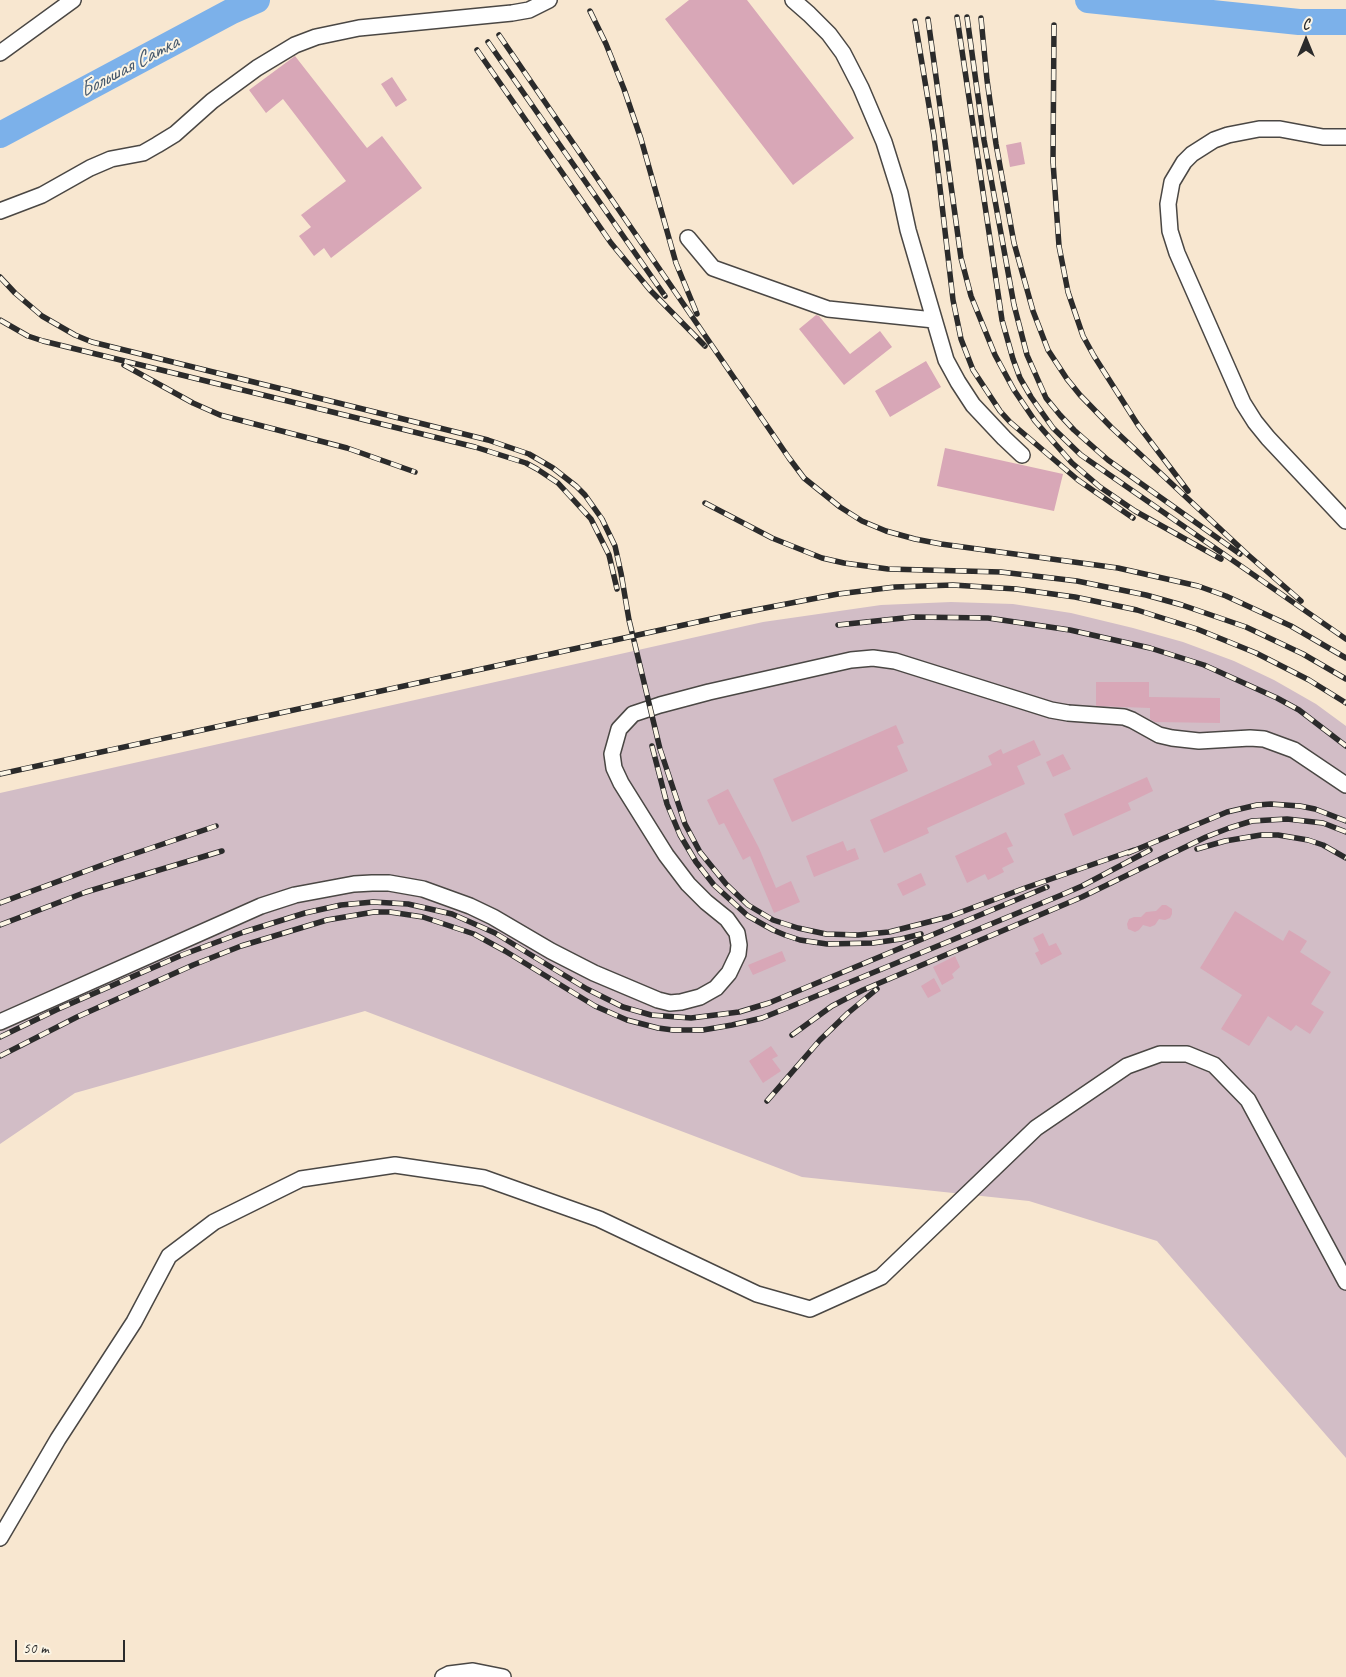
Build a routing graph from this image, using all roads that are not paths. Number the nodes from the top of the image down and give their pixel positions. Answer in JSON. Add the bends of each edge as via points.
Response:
{"nodes":[{"id":1,"x":73,"y":0,"type":"edge"},
{"id":2,"x":549,"y":0,"type":"edge"},
{"id":3,"x":793,"y":0,"type":"edge"},
{"id":4,"x":0,"y":53,"type":"edge"},
{"id":5,"x":1346,"y":137,"type":"edge"},
{"id":6,"x":0,"y":211,"type":"edge"},
{"id":7,"x":688,"y":238,"type":"dead end"},
{"id":8,"x":934,"y":320,"type":"junction"},
{"id":9,"x":1022,"y":455,"type":"dead end"},
{"id":10,"x":1346,"y":521,"type":"edge"},
{"id":11,"x":1346,"y":785,"type":"edge"},
{"id":12,"x":0,"y":1022,"type":"edge"},
{"id":13,"x":1346,"y":1282,"type":"edge"},
{"id":14,"x":0,"y":1538,"type":"edge"},
{"id":15,"x":443,"y":1677,"type":"edge"},
{"id":16,"x":503,"y":1677,"type":"edge"}],
"edges":[{"from":1,"to":4,"type":"lane"},
{"from":2,"to":6,"type":"lane","via":[[529,10],[359,28],[295,45],[257,68],[157,145],[130,157],[111,159],[42,195]]},
{"from":3,"to":8,"type":"lane","via":[[829,34],[861,88],[884,142]]},
{"from":5,"to":10,"type":"lane","via":[[1259,130],[1214,140],[1192,154],[1177,172],[1170,194],[1168,217],[1177,253],[1243,403],[1268,438]]},
{"from":7,"to":8,"type":"lane","via":[[713,268],[828,309]]},
{"from":8,"to":9,"type":"lane","via":[[946,360],[958,382],[989,424]]},
{"from":11,"to":12,"type":"lane","via":[[1294,750],[1264,739],[1178,740],[1159,735],[1124,717],[1051,710],[895,661],[851,660],[709,692],[633,714],[619,729],[612,754],[621,783],[688,884],[727,919],[737,933],[738,954],[729,973],[716,988],[700,997],[670,1003],[658,1000],[594,973],[470,906],[423,889],[389,882],[354,884],[261,906]]},
{"from":13,"to":14,"type":"lane","via":[[1248,1100],[1214,1065],[1187,1054],[1160,1054],[1127,1066],[1069,1105],[1036,1128],[881,1277],[810,1309],[757,1294],[599,1219],[484,1178],[395,1165],[301,1179],[214,1222],[169,1256],[134,1322],[58,1439]]},
{"from":15,"to":16,"type":"lane","via":[[473,1671]]}]}
